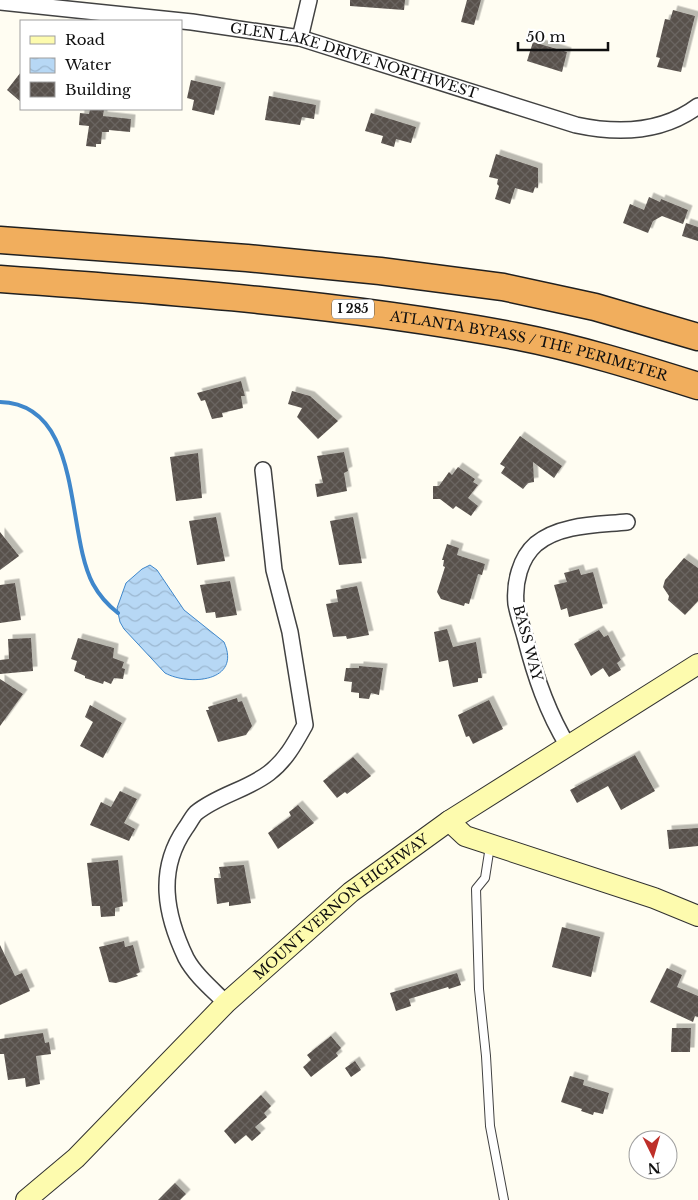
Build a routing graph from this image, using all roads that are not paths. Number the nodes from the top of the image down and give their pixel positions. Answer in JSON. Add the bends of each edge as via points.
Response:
{"nodes":[{"id":1,"x":309,"y":0,"type":"edge"},
{"id":2,"x":0,"y":2,"type":"edge"},
{"id":3,"x":173,"y":20,"type":"edge"},
{"id":4,"x":182,"y":21,"type":"edge"},
{"id":5,"x":300,"y":38,"type":"junction"},
{"id":6,"x":698,"y":106,"type":"edge"},
{"id":7,"x":0,"y":240,"type":"edge"},
{"id":8,"x":0,"y":279,"type":"edge"},
{"id":9,"x":698,"y":338,"type":"edge"},
{"id":10,"x":698,"y":386,"type":"edge"},
{"id":11,"x":263,"y":470,"type":"dead end"},
{"id":12,"x":628,"y":522,"type":"dead end"},
{"id":13,"x":698,"y":664,"type":"edge"},
{"id":14,"x":568,"y":746,"type":"junction"},
{"id":15,"x":449,"y":821,"type":"junction"},
{"id":16,"x":490,"y":844,"type":"junction"},
{"id":17,"x":698,"y":916,"type":"edge"},
{"id":18,"x":226,"y":1003,"type":"junction"},
{"id":19,"x":26,"y":1200,"type":"edge"},
{"id":20,"x":504,"y":1200,"type":"edge"}],
"edges":[{"from":1,"to":5,"type":"street"},
{"from":2,"to":3,"type":"street","name":"GLEN LAKE DRIVE NORTHWEST"},
{"from":4,"to":5,"type":"street","name":"GLEN LAKE DRIVE NORTHWEST"},
{"from":5,"to":6,"type":"street","name":"GLEN LAKE DRIVE NORTHWEST","via":[[600,130],[644,129],[675,120]]},
{"from":7,"to":9,"type":"highway","via":[[247,258],[503,287],[596,306]]},
{"from":8,"to":10,"type":"highway","name":"ATLANTA BYPASS / THE PERIMETER","number":"I 285","via":[[364,310],[517,336],[636,366]]},
{"from":11,"to":18,"type":"street","via":[[274,570],[290,632],[305,725],[284,759],[268,774],[195,815],[174,846],[168,869],[168,905],[187,958],[200,977]]},
{"from":12,"to":14,"type":"street","name":"BASS WAY","via":[[557,532],[536,544],[519,572],[516,604],[530,655],[546,706]]},
{"from":13,"to":14,"type":"street","name":"MOUNT VERNON HIGHWAY"},
{"from":14,"to":15,"type":"street","name":"MOUNT VERNON HIGHWAY"},
{"from":15,"to":16,"type":"street","via":[[465,836]]},
{"from":15,"to":18,"type":"street","name":"MOUNT VERNON HIGHWAY","via":[[351,892]]},
{"from":16,"to":17,"type":"street","via":[[654,898]]},
{"from":16,"to":20,"type":"lane","via":[[485,878],[476,889],[479,989],[490,1126]]},
{"from":18,"to":19,"type":"street","name":"MOUNT VERNON HIGHWAY","via":[[76,1158]]}]}
